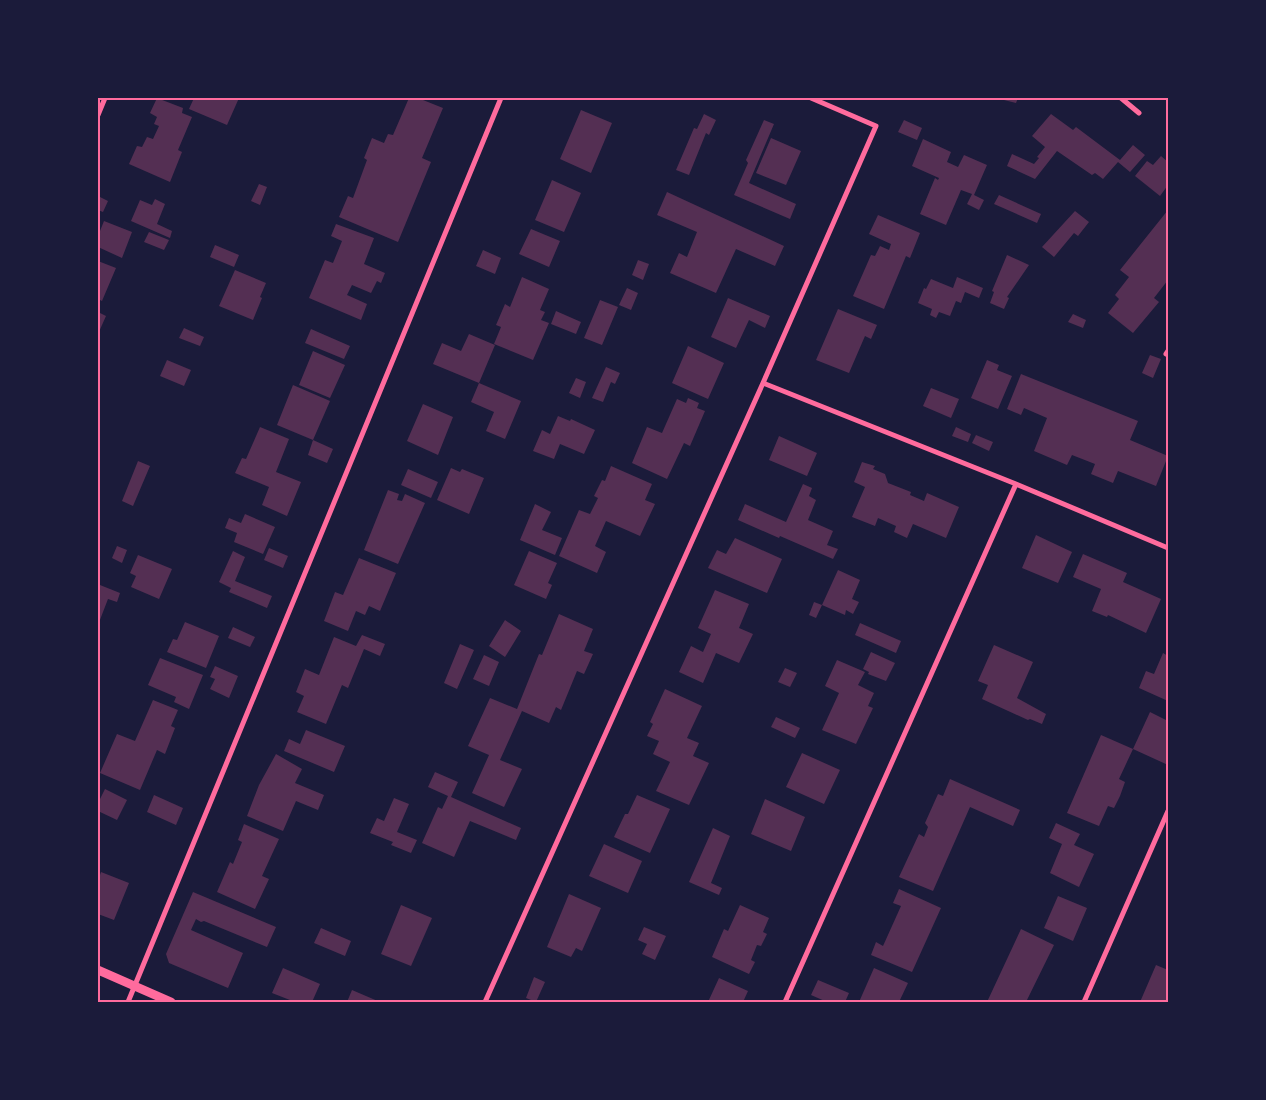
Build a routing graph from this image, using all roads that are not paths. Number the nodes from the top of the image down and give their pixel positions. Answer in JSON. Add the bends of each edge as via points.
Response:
{"nodes":[{"id":1,"x":105,"y":98,"type":"edge"},
{"id":2,"x":500,"y":98,"type":"edge"},
{"id":3,"x":811,"y":98,"type":"edge"},
{"id":4,"x":1121,"y":98,"type":"edge"},
{"id":5,"x":1139,"y":113,"type":"dead end"},
{"id":6,"x":98,"y":115,"type":"edge"},
{"id":7,"x":763,"y":383,"type":"junction"},
{"id":8,"x":1016,"y":484,"type":"junction"},
{"id":9,"x":1168,"y":548,"type":"edge"},
{"id":10,"x":1168,"y":811,"type":"edge"},
{"id":11,"x":98,"y":970,"type":"edge"},
{"id":12,"x":135,"y":987,"type":"junction"},
{"id":13,"x":128,"y":1002,"type":"edge"},
{"id":14,"x":171,"y":1002,"type":"edge"},
{"id":15,"x":485,"y":1002,"type":"edge"},
{"id":16,"x":785,"y":1002,"type":"edge"},
{"id":17,"x":1084,"y":1002,"type":"edge"}],
"edges":[{"from":1,"to":6,"type":"street"},
{"from":2,"to":12,"type":"street"},
{"from":3,"to":7,"type":"street","via":[[876,126]]},
{"from":4,"to":5,"type":"street"},
{"from":7,"to":8,"type":"street"},
{"from":7,"to":15,"type":"street"},
{"from":8,"to":9,"type":"street"},
{"from":8,"to":16,"type":"street"},
{"from":10,"to":17,"type":"street"},
{"from":11,"to":12,"type":"street"},
{"from":12,"to":13,"type":"street"},
{"from":12,"to":14,"type":"street"}]}
